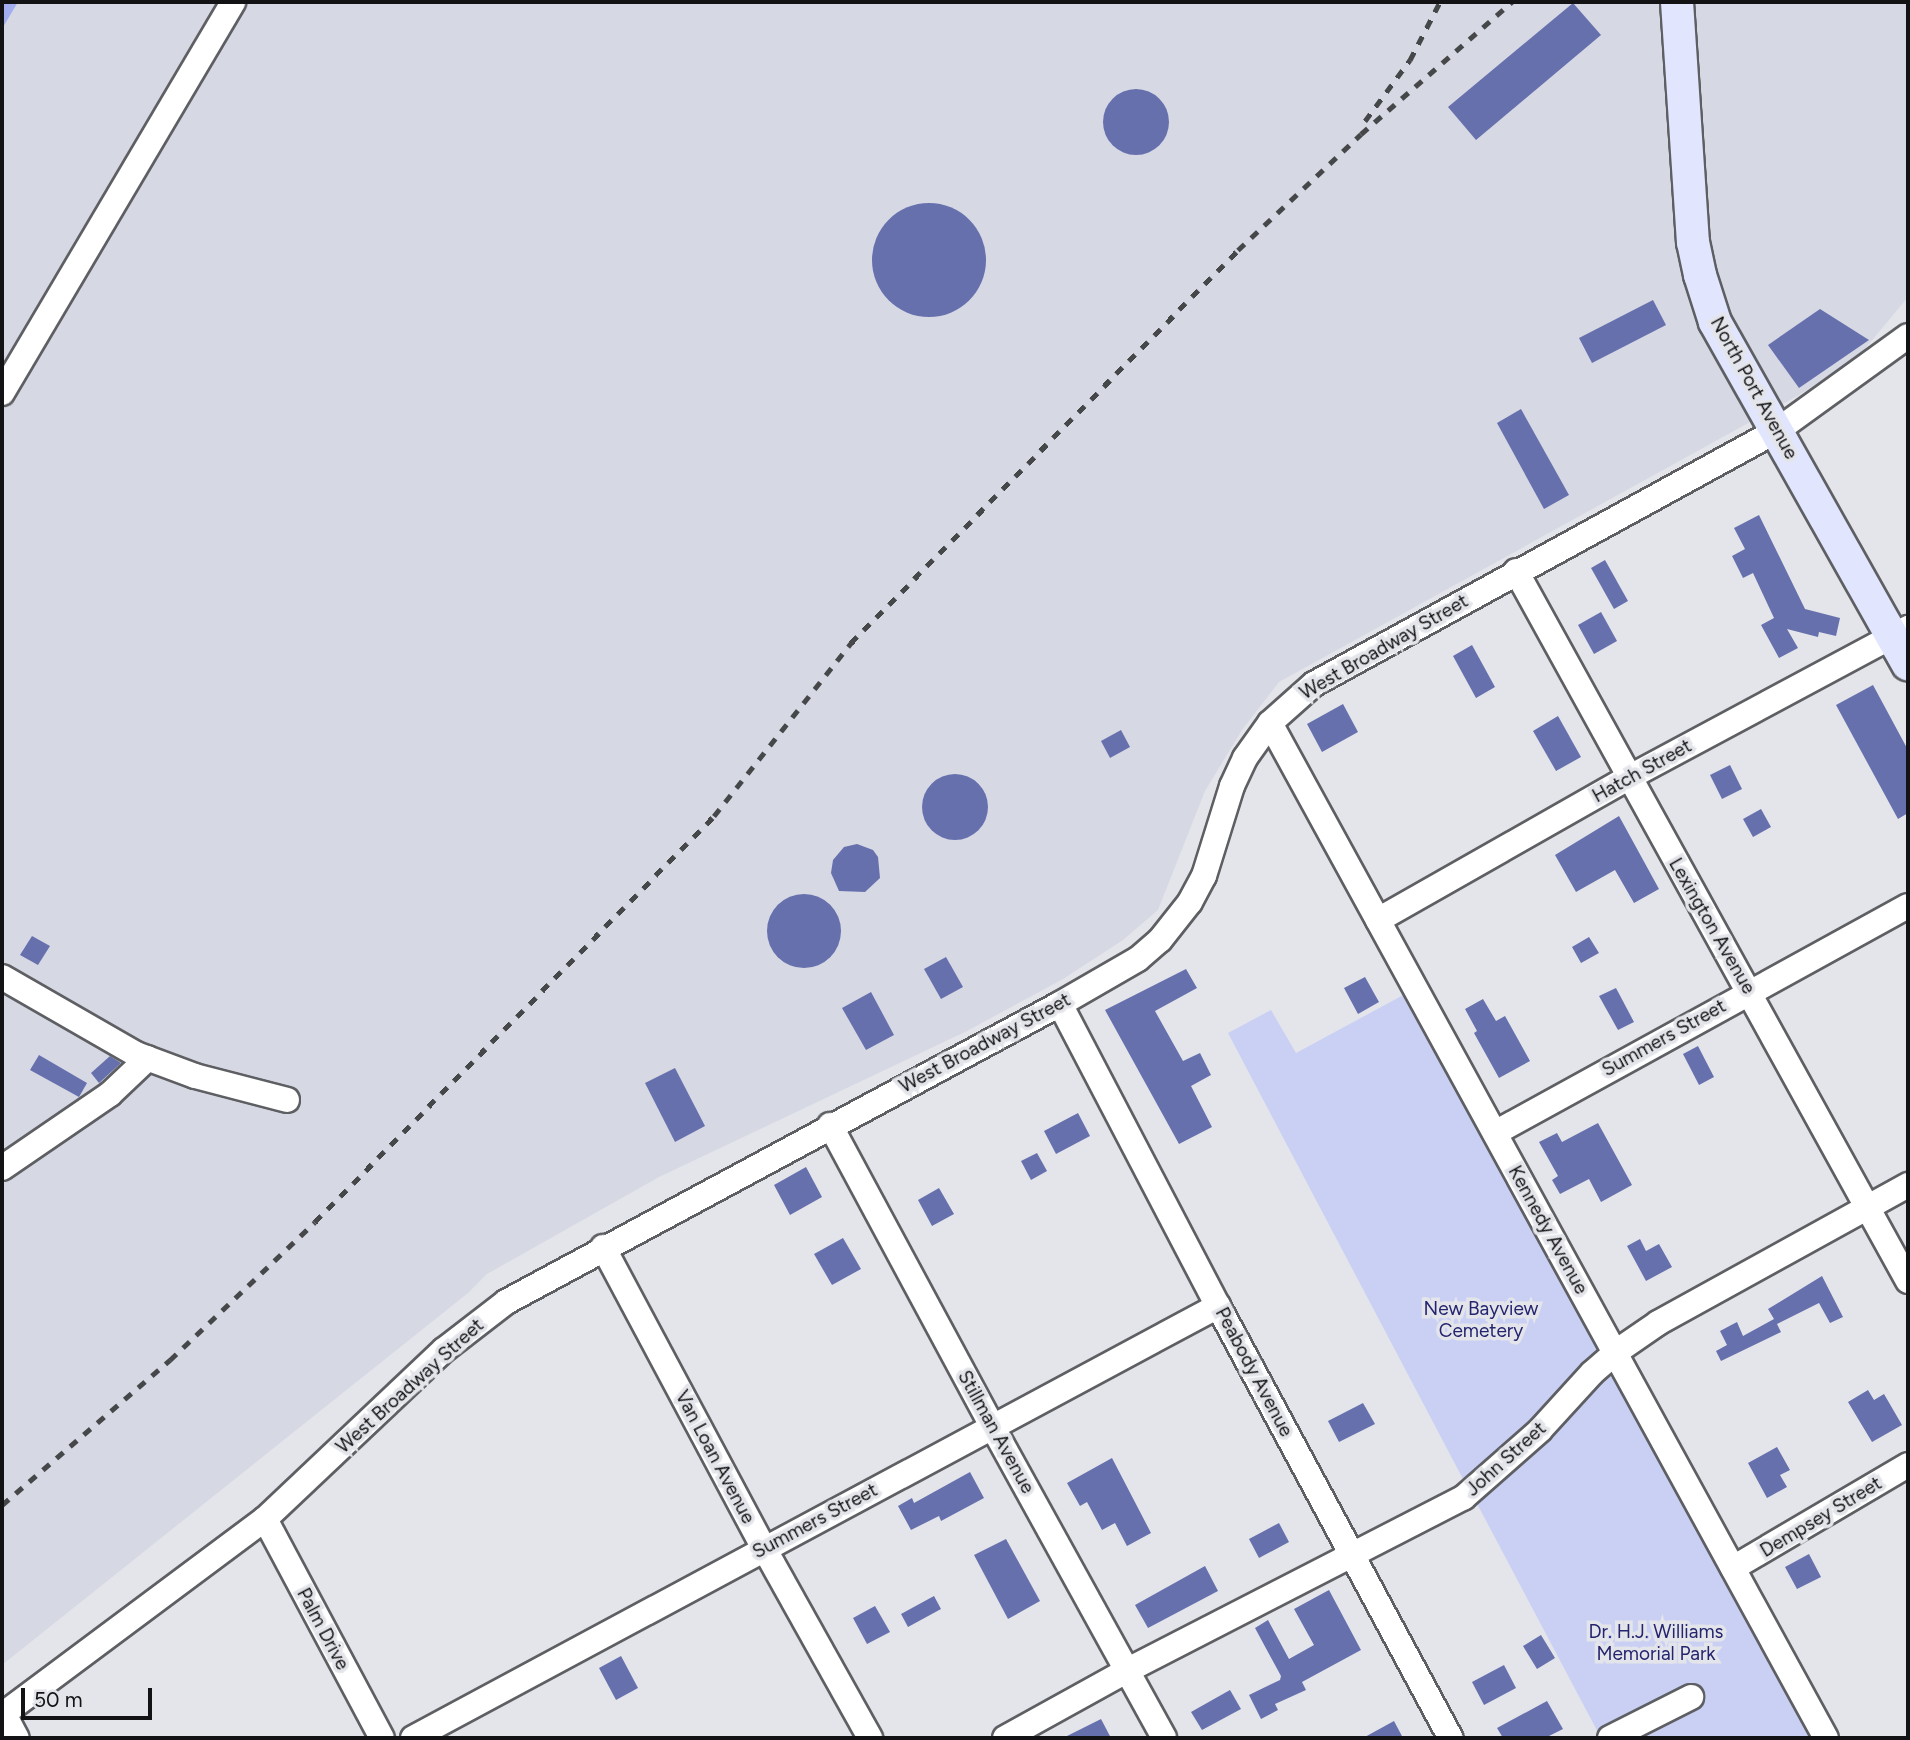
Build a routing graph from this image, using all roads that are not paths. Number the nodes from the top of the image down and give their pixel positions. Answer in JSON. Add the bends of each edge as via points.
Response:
{"nodes":[{"id":1,"x":233,"y":2,"type":"edge"},
{"id":2,"x":1677,"y":2,"type":"edge"},
{"id":3,"x":1908,"y":336,"type":"edge"},
{"id":4,"x":2,"y":393,"type":"edge"},
{"id":5,"x":1777,"y":430,"type":"junction"},
{"id":6,"x":1516,"y":571,"type":"junction"},
{"id":7,"x":1901,"y":632,"type":"edge"},
{"id":8,"x":1908,"y":664,"type":"edge"},
{"id":9,"x":1270,"y":723,"type":"junction"},
{"id":10,"x":1628,"y":778,"type":"junction"},
{"id":11,"x":1908,"y":906,"type":"edge"},
{"id":12,"x":1378,"y":920,"type":"junction"},
{"id":13,"x":2,"y":977,"type":"edge"},
{"id":14,"x":1749,"y":991,"type":"junction"},
{"id":15,"x":1060,"y":1004,"type":"junction"},
{"id":16,"x":148,"y":1058,"type":"junction"},
{"id":17,"x":287,"y":1100,"type":"dead end"},
{"id":18,"x":830,"y":1125,"type":"junction"},
{"id":19,"x":1495,"y":1133,"type":"junction"},
{"id":20,"x":2,"y":1168,"type":"edge"},
{"id":21,"x":1908,"y":1185,"type":"edge"},
{"id":22,"x":1868,"y":1207,"type":"junction"},
{"id":23,"x":603,"y":1247,"type":"junction"},
{"id":24,"x":1908,"y":1281,"type":"edge"},
{"id":25,"x":1218,"y":1306,"type":"junction"},
{"id":26,"x":1616,"y":1352,"type":"junction"},
{"id":27,"x":992,"y":1426,"type":"junction"},
{"id":28,"x":1908,"y":1465,"type":"edge"},
{"id":29,"x":265,"y":1519,"type":"junction"},
{"id":30,"x":764,"y":1548,"type":"junction"},
{"id":31,"x":1353,"y":1555,"type":"junction"},
{"id":32,"x":1733,"y":1568,"type":"junction"},
{"id":33,"x":1128,"y":1670,"type":"junction"},
{"id":34,"x":1691,"y":1697,"type":"dead end"},
{"id":35,"x":3,"y":1714,"type":"edge"},
{"id":36,"x":17,"y":1738,"type":"edge"},
{"id":37,"x":382,"y":1738,"type":"edge"},
{"id":38,"x":413,"y":1738,"type":"edge"},
{"id":39,"x":870,"y":1738,"type":"edge"},
{"id":40,"x":1005,"y":1738,"type":"edge"},
{"id":41,"x":1164,"y":1738,"type":"edge"},
{"id":42,"x":1451,"y":1738,"type":"edge"},
{"id":43,"x":1610,"y":1738,"type":"edge"},
{"id":44,"x":1826,"y":1738,"type":"edge"}],
"edges":[{"from":1,"to":4,"type":"street"},
{"from":2,"to":5,"type":"main road","name":"North Port Avenue","via":[[1693,242],[1700,275],[1715,322]]},
{"from":3,"to":5,"type":"street","name":"West Broadway Street"},
{"from":5,"to":6,"type":"street","name":"West Broadway Street"},
{"from":5,"to":7,"type":"main road","name":"North Port Avenue"},
{"from":6,"to":9,"type":"street","name":"West Broadway Street","via":[[1314,684]]},
{"from":6,"to":10,"type":"street","name":"Lexington Avenue"},
{"from":7,"to":8,"type":"main road","name":"North Port Avenue"},
{"from":7,"to":10,"type":"street","name":"Hatch Street"},
{"from":9,"to":12,"type":"street","name":"Kennedy Avenue"},
{"from":9,"to":15,"type":"street","name":"West Broadway Street","via":[[1232,786],[1204,876],[1190,902],[1138,959]]},
{"from":10,"to":12,"type":"street","name":"Hatch Street"},
{"from":10,"to":14,"type":"street","name":"Lexington Avenue"},
{"from":11,"to":14,"type":"street","name":"Summers Street"},
{"from":12,"to":19,"type":"street","name":"Kennedy Avenue"},
{"from":13,"to":16,"type":"street"},
{"from":14,"to":19,"type":"street","name":"Summers Street"},
{"from":14,"to":22,"type":"street","name":"Lexington Avenue"},
{"from":15,"to":18,"type":"street","name":"West Broadway Street"},
{"from":15,"to":25,"type":"street","name":"Peabody Avenue"},
{"from":16,"to":17,"type":"street","via":[[194,1076]]},
{"from":16,"to":20,"type":"street","via":[[110,1094]]},
{"from":18,"to":23,"type":"street","name":"West Broadway Street"},
{"from":18,"to":27,"type":"street","name":"Stillman Avenue"},
{"from":19,"to":26,"type":"street","name":"Kennedy Avenue"},
{"from":21,"to":22,"type":"street","name":"John Street"},
{"from":22,"to":24,"type":"street","name":"Lexington Avenue"},
{"from":22,"to":26,"type":"street","name":"John Street","via":[[1658,1322]]},
{"from":23,"to":29,"type":"street","name":"West Broadway Street","via":[[506,1302],[444,1350]]},
{"from":23,"to":30,"type":"street","name":"Van Loan Avenue"},
{"from":25,"to":27,"type":"street","name":"Summers Street"},
{"from":25,"to":31,"type":"street","name":"Peabody Avenue"},
{"from":26,"to":31,"type":"street","name":"John Street","via":[[1541,1430],[1463,1498]]},
{"from":26,"to":32,"type":"street","name":"Kennedy Avenue"},
{"from":27,"to":30,"type":"street","name":"Summers Street"},
{"from":27,"to":33,"type":"street","name":"Stillman Avenue"},
{"from":28,"to":32,"type":"street","name":"Dempsey Street"},
{"from":29,"to":35,"type":"street","name":"West Broadway Street"},
{"from":29,"to":37,"type":"street","name":"Palm Drive"},
{"from":30,"to":38,"type":"street","name":"Summers Street"},
{"from":30,"to":39,"type":"street","name":"Van Loan Avenue"},
{"from":31,"to":33,"type":"street","name":"John Street"},
{"from":31,"to":42,"type":"street","name":"Peabody Avenue"},
{"from":32,"to":44,"type":"street","name":"Kennedy Avenue"},
{"from":33,"to":40,"type":"street","name":"John Street"},
{"from":33,"to":41,"type":"street","name":"Stillman Avenue"},
{"from":34,"to":43,"type":"street"},
{"from":35,"to":36,"type":"street"}]}
